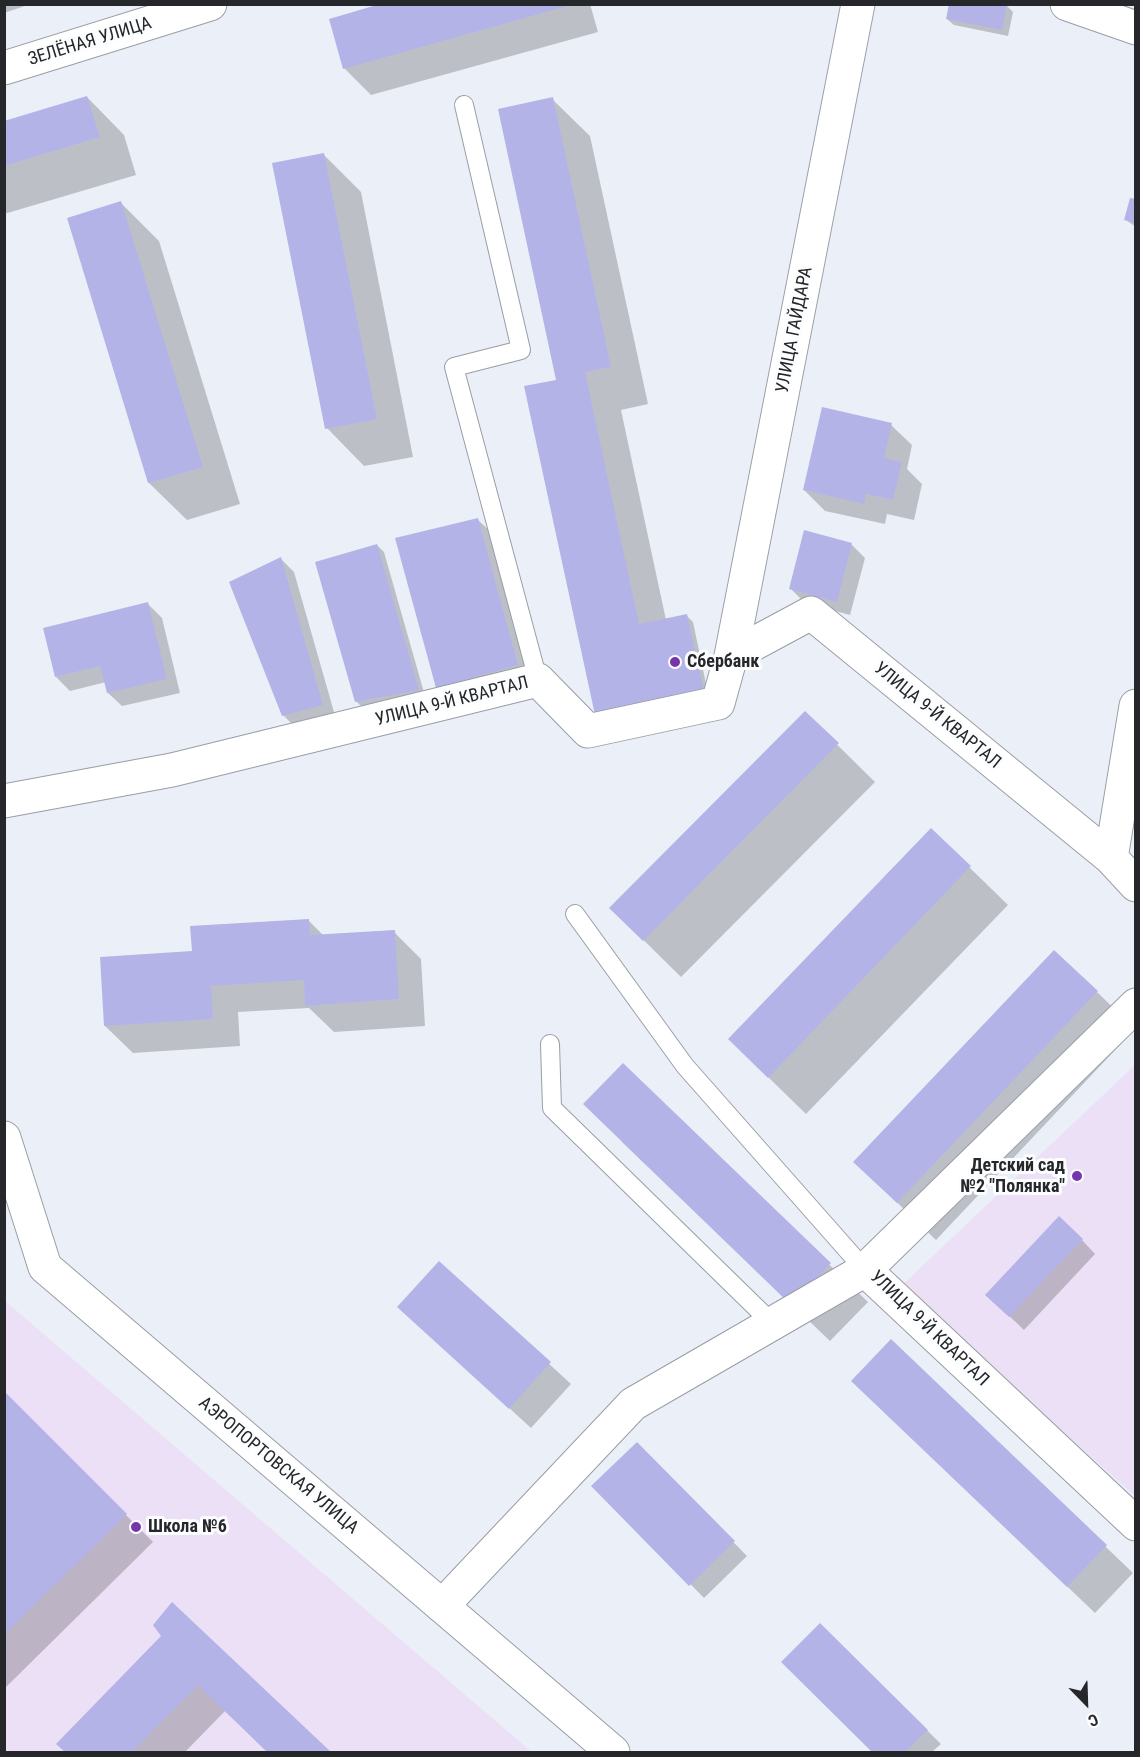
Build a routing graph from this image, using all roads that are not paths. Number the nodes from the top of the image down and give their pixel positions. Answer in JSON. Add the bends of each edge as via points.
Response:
{"nodes":[{"id":1,"x":210,"y":4,"type":"edge"},
{"id":2,"x":858,"y":4,"type":"edge"},
{"id":3,"x":1067,"y":4,"type":"edge"},
{"id":4,"x":1136,"y":28,"type":"edge"},
{"id":5,"x":4,"y":68,"type":"edge"},
{"id":6,"x":464,"y":105,"type":"dead end"},
{"id":7,"x":731,"y":656,"type":"junction"},
{"id":8,"x":538,"y":680,"type":"junction"},
{"id":9,"x":1136,"y":706,"type":"edge"},
{"id":10,"x":4,"y":801,"type":"edge"},
{"id":11,"x":1111,"y":858,"type":"junction"},
{"id":12,"x":1136,"y":885,"type":"edge"},
{"id":13,"x":575,"y":914,"type":"dead end"},
{"id":14,"x":1136,"y":1005,"type":"edge"},
{"id":15,"x":550,"y":1044,"type":"dead end"},
{"id":16,"x":4,"y":1138,"type":"edge"},
{"id":17,"x":865,"y":1270,"type":"junction"},
{"id":18,"x":773,"y":1324,"type":"junction"},
{"id":19,"x":1136,"y":1524,"type":"edge"},
{"id":20,"x":442,"y":1606,"type":"junction"},
{"id":21,"x":613,"y":1752,"type":"edge"}],
"edges":[{"from":1,"to":5,"type":"street","name":"ЗЕЛЁНАЯ УЛИЦА"},
{"from":2,"to":7,"type":"street","name":"УЛИЦА ГАЙДАРА"},
{"from":3,"to":4,"type":"street"},
{"from":6,"to":8,"type":"lane","via":[[521,350],[454,367]]},
{"from":7,"to":8,"type":"street","name":"УЛИЦА 9-Й КВАРТАЛ","via":[[718,703],[588,731]]},
{"from":7,"to":11,"type":"street","name":"УЛИЦА 9-Й КВАРТАЛ","via":[[811,613]]},
{"from":8,"to":10,"type":"street","name":"УЛИЦА 9-Й КВАРТАЛ","via":[[172,770]]},
{"from":9,"to":11,"type":"street"},
{"from":11,"to":12,"type":"street","name":"УЛИЦА 9-Й КВАРТАЛ"},
{"from":13,"to":17,"type":"lane","via":[[685,1066]]},
{"from":14,"to":17,"type":"street","name":"УЛИЦА 9-Й КВАРТАЛ"},
{"from":15,"to":18,"type":"lane","via":[[552,1108]]},
{"from":16,"to":20,"type":"street","name":"АЭРОПОРТОВСКАЯ УЛИЦА","via":[[45,1267]]},
{"from":17,"to":18,"type":"street"},
{"from":17,"to":19,"type":"street","name":"УЛИЦА 9-Й КВАРТАЛ"},
{"from":18,"to":20,"type":"street","via":[[633,1404]]},
{"from":20,"to":21,"type":"street","name":"АЭРОПОРТОВСКАЯ УЛИЦА"}]}
